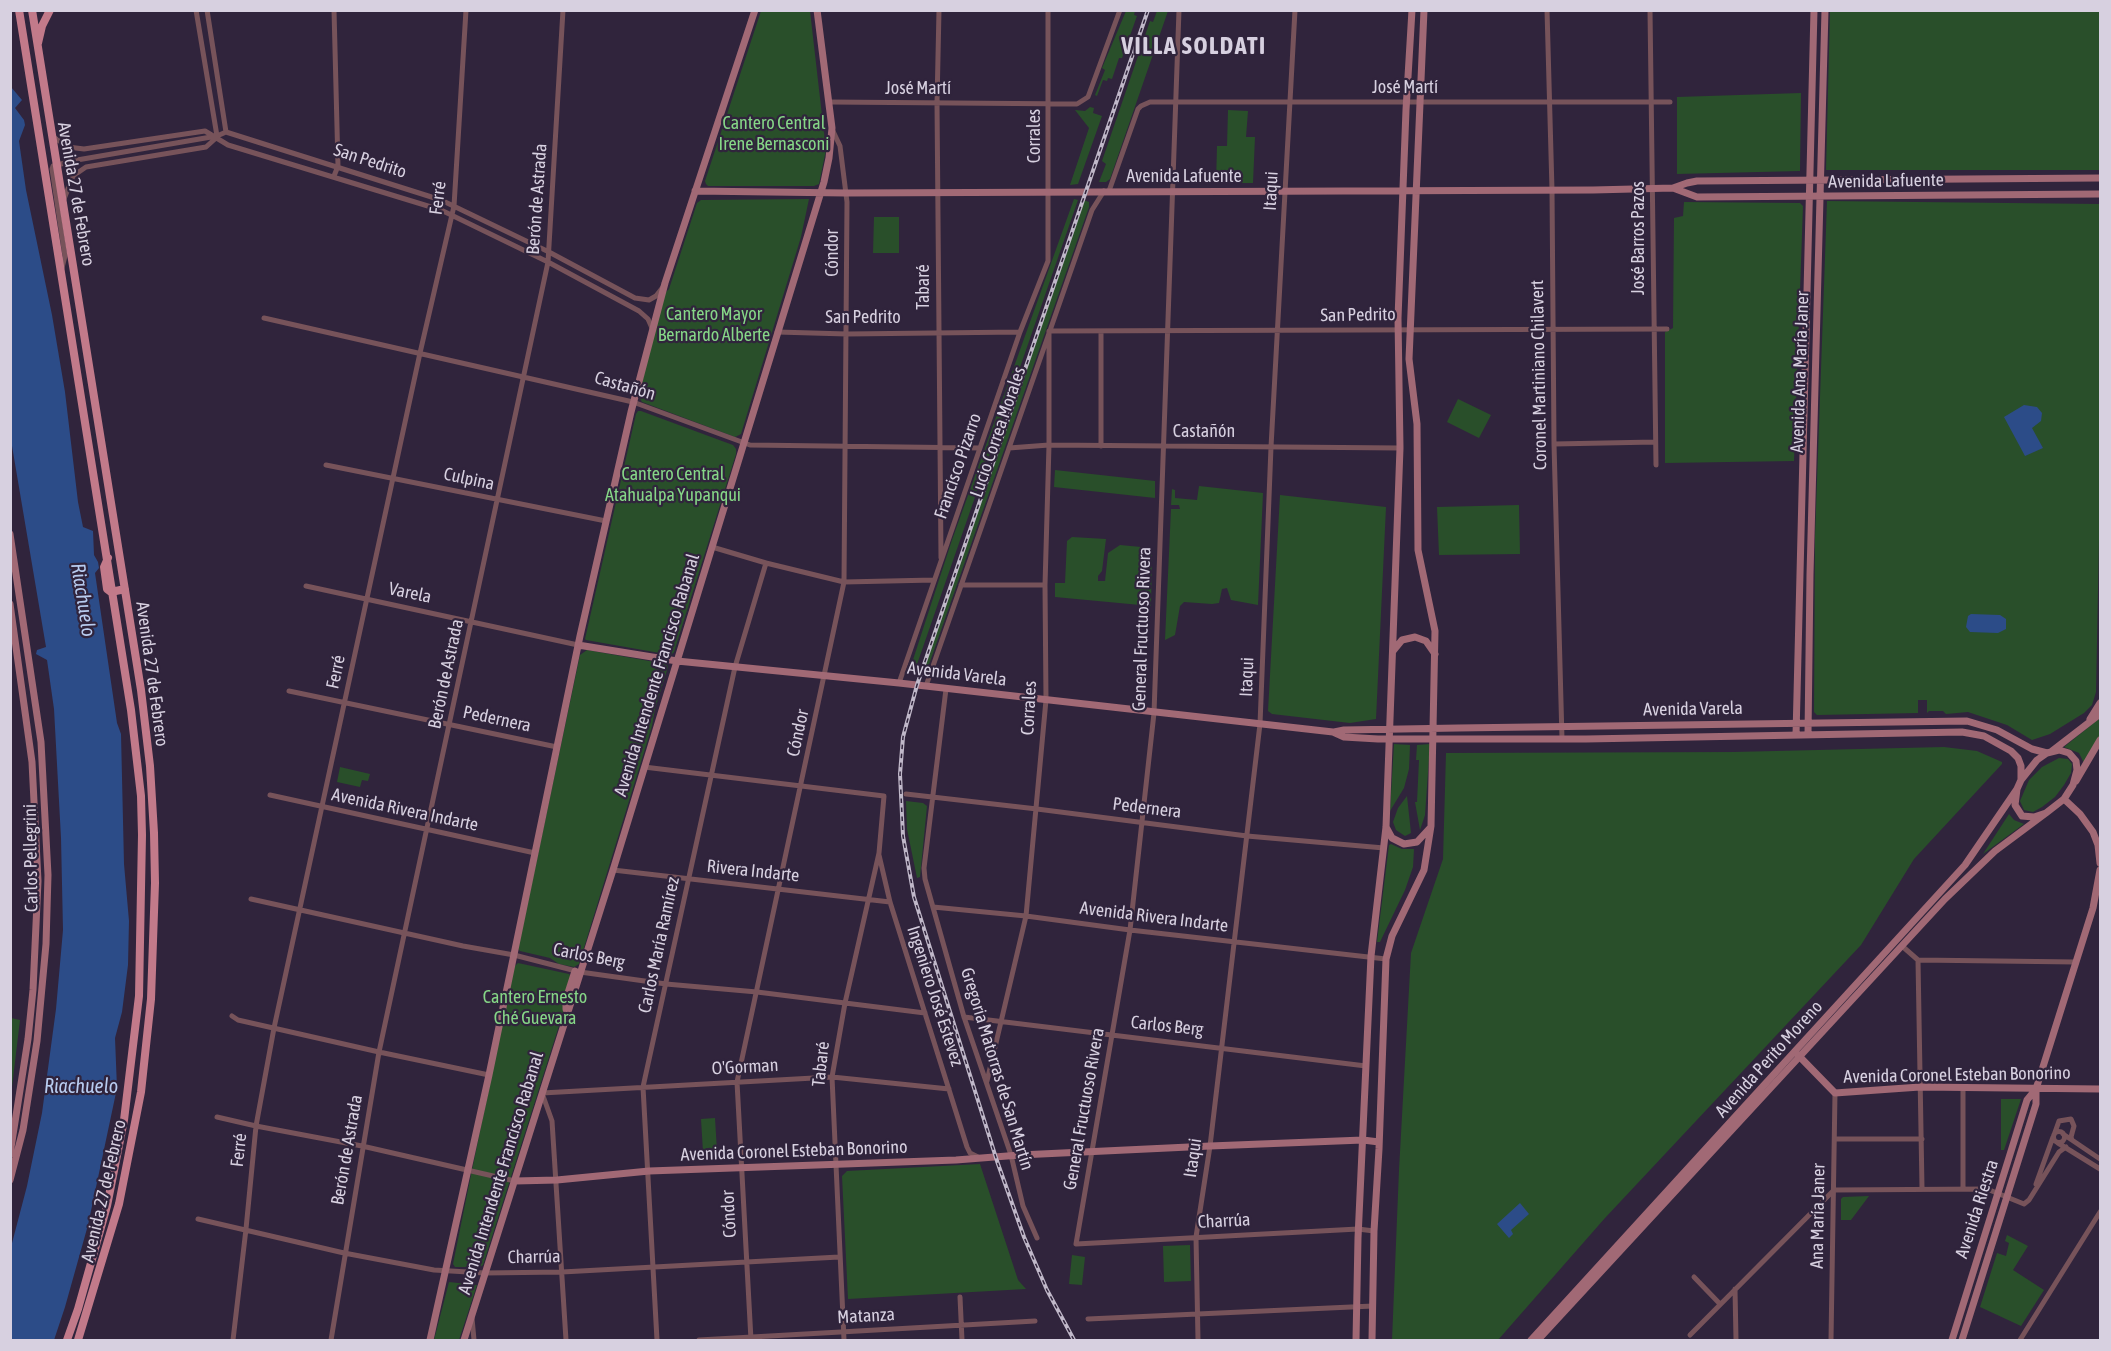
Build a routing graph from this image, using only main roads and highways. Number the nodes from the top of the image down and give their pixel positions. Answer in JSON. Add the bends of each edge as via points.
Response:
{"nodes":[{"id":1,"x":20,"y":10,"type":"edge"},
{"id":2,"x":32,"y":10,"type":"edge"},
{"id":3,"x":50,"y":10,"type":"edge"},
{"id":4,"x":755,"y":10,"type":"edge"},
{"id":5,"x":817,"y":10,"type":"edge"},
{"id":6,"x":1412,"y":10,"type":"edge"},
{"id":7,"x":1424,"y":10,"type":"edge"},
{"id":8,"x":1814,"y":10,"type":"edge"},
{"id":9,"x":1825,"y":10,"type":"edge"},
{"id":10,"x":37,"y":50,"type":"junction"},
{"id":11,"x":2100,"y":178,"type":"edge"},
{"id":12,"x":1809,"y":180,"type":"junction"},
{"id":13,"x":1821,"y":180,"type":"junction"},
{"id":14,"x":1673,"y":189,"type":"junction"},
{"id":15,"x":1403,"y":190,"type":"junction"},
{"id":16,"x":1416,"y":190,"type":"junction"},
{"id":17,"x":695,"y":191,"type":"junction"},
{"id":18,"x":820,"y":191,"type":"junction"},
{"id":19,"x":2100,"y":194,"type":"edge"},
{"id":20,"x":1809,"y":196,"type":"junction"},
{"id":21,"x":1821,"y":196,"type":"junction"},
{"id":22,"x":10,"y":534,"type":"edge"},
{"id":23,"x":1800,"y":536,"type":"junction"},
{"id":24,"x":1811,"y":539,"type":"junction"},
{"id":25,"x":125,"y":590,"type":"junction"},
{"id":26,"x":113,"y":591,"type":"junction"},
{"id":27,"x":10,"y":604,"type":"edge"},
{"id":28,"x":578,"y":645,"type":"junction"},
{"id":29,"x":1436,"y":656,"type":"junction"},
{"id":30,"x":1392,"y":658,"type":"junction"},
{"id":31,"x":677,"y":661,"type":"junction"},
{"id":32,"x":2100,"y":703,"type":"edge"},
{"id":33,"x":2100,"y":714,"type":"edge"},
{"id":34,"x":1795,"y":723,"type":"junction"},
{"id":35,"x":1808,"y":723,"type":"junction"},
{"id":36,"x":1666,"y":725,"type":"junction"},
{"id":37,"x":2085,"y":725,"type":"junction"},
{"id":38,"x":1434,"y":729,"type":"junction"},
{"id":39,"x":1389,"y":730,"type":"junction"},
{"id":40,"x":1333,"y":732,"type":"junction"},
{"id":41,"x":1796,"y":735,"type":"junction"},
{"id":42,"x":1808,"y":735,"type":"junction"},
{"id":43,"x":1666,"y":737,"type":"junction"},
{"id":44,"x":1434,"y":738,"type":"junction"},
{"id":45,"x":1388,"y":739,"type":"junction"},
{"id":46,"x":2100,"y":740,"type":"edge"},
{"id":47,"x":2050,"y":752,"type":"junction"},
{"id":48,"x":2021,"y":780,"type":"junction"},
{"id":49,"x":2073,"y":785,"type":"junction"},
{"id":50,"x":2018,"y":789,"type":"junction"},
{"id":51,"x":2064,"y":799,"type":"junction"},
{"id":52,"x":2046,"y":813,"type":"junction"},
{"id":53,"x":1431,"y":826,"type":"junction"},
{"id":54,"x":1386,"y":827,"type":"junction"},
{"id":55,"x":2100,"y":863,"type":"edge"},
{"id":56,"x":2100,"y":870,"type":"edge"},
{"id":57,"x":155,"y":877,"type":"junction"},
{"id":58,"x":143,"y":878,"type":"junction"},
{"id":59,"x":140,"y":996,"type":"junction"},
{"id":60,"x":151,"y":999,"type":"junction"},
{"id":61,"x":1798,"y":1054,"type":"junction"},
{"id":62,"x":2036,"y":1089,"type":"junction"},
{"id":63,"x":2100,"y":1089,"type":"edge"},
{"id":64,"x":1363,"y":1140,"type":"junction"},
{"id":65,"x":1379,"y":1142,"type":"junction"},
{"id":66,"x":10,"y":1154,"type":"edge"},
{"id":67,"x":10,"y":1180,"type":"edge"},
{"id":68,"x":514,"y":1181,"type":"junction"},
{"id":69,"x":1969,"y":1283,"type":"junction"},
{"id":70,"x":1979,"y":1286,"type":"junction"},
{"id":71,"x":67,"y":1341,"type":"edge"},
{"id":72,"x":78,"y":1341,"type":"edge"},
{"id":73,"x":430,"y":1341,"type":"edge"},
{"id":74,"x":464,"y":1341,"type":"edge"},
{"id":75,"x":1356,"y":1341,"type":"edge"},
{"id":76,"x":1372,"y":1341,"type":"edge"},
{"id":77,"x":1531,"y":1341,"type":"edge"},
{"id":78,"x":1538,"y":1341,"type":"edge"},
{"id":79,"x":1952,"y":1341,"type":"edge"},
{"id":80,"x":1962,"y":1341,"type":"edge"}],
"edges":[{"from":1,"to":26,"type":"main road","name":"Avenida 27 de Febrero","via":[[108,558],[104,567],[107,589]]},
{"from":2,"to":10,"type":"main road","name":"Avenida 27 de Febrero"},
{"from":3,"to":10,"type":"main road"},
{"from":4,"to":17,"type":"main road","name":"Avenida Intendente Francisco Rabanal"},
{"from":5,"to":18,"type":"main road","name":"Avenida Intendente Francisco Rabanal","via":[[832,128],[830,158]]},
{"from":6,"to":15,"type":"main road"},
{"from":7,"to":16,"type":"main road"},
{"from":8,"to":12,"type":"main road","name":"Avenida Ana María Janer"},
{"from":9,"to":13,"type":"main road","name":"Avenida Ana María Janer"},
{"from":10,"to":25,"type":"main road","name":"Avenida 27 de Febrero"},
{"from":11,"to":13,"type":"main road","name":"Avenida Lafuente"},
{"from":12,"to":13,"type":"main road","name":"Avenida Lafuente"},
{"from":12,"to":14,"type":"main road","name":"Avenida Lafuente","via":[[1697,181]]},
{"from":12,"to":20,"type":"main road","name":"Avenida Ana María Janer"},
{"from":13,"to":21,"type":"main road","name":"Avenida Ana María Janer"},
{"from":14,"to":16,"type":"main road","name":"Avenida Lafuente"},
{"from":14,"to":20,"type":"main road","name":"Avenida Lafuente","via":[[1696,197]]},
{"from":15,"to":16,"type":"main road","name":"Avenida Lafuente"},
{"from":15,"to":18,"type":"main road","name":"Avenida Lafuente"},
{"from":15,"to":30,"type":"main road","via":[[1398,330],[1400,448]]},
{"from":16,"to":29,"type":"main road","via":[[1409,364],[1418,432],[1418,550],[1434,622]]},
{"from":17,"to":18,"type":"main road","name":"Avenida Lafuente"},
{"from":17,"to":28,"type":"main road","name":"Avenida Intendente Francisco Rabanal","via":[[652,328]]},
{"from":18,"to":31,"type":"main road","name":"Avenida Intendente Francisco Rabanal"},
{"from":19,"to":21,"type":"main road","name":"Avenida Lafuente"},
{"from":20,"to":21,"type":"main road","name":"Avenida Lafuente"},
{"from":20,"to":23,"type":"main road","name":"Avenida Ana María Janer"},
{"from":21,"to":24,"type":"main road","name":"Avenida Ana María Janer"},
{"from":22,"to":67,"type":"main road","name":"Carlos Pellegrini","via":[[41,742],[48,875],[37,1041],[23,1130]]},
{"from":23,"to":24,"type":"main road","via":[[1805,533]]},
{"from":23,"to":34,"type":"main road","name":"Avenida Ana María Janer"},
{"from":24,"to":35,"type":"main road","name":"Avenida Ana María Janer"},
{"from":25,"to":26,"type":"main road"},
{"from":25,"to":57,"type":"main road","name":"Avenida 27 de Febrero","via":[[150,766]]},
{"from":26,"to":58,"type":"main road","name":"Avenida 27 de Febrero","via":[[141,796],[143,854],[138,861],[138,876]]},
{"from":27,"to":66,"type":"main road","name":"Carlos Pellegrini","via":[[31,752],[38,881],[28,1039]]},
{"from":28,"to":31,"type":"main road","name":"Avenida Varela"},
{"from":28,"to":73,"type":"main road","name":"Avenida Intendente Francisco Rabanal"},
{"from":29,"to":30,"type":"main road","via":[[1426,641],[1415,637],[1402,640]]},
{"from":29,"to":38,"type":"main road"},
{"from":30,"to":39,"type":"main road"},
{"from":31,"to":40,"type":"main road","name":"Avenida Varela","via":[[899,682]]},
{"from":31,"to":68,"type":"main road","name":"Avenida Intendente Francisco Rabanal"},
{"from":32,"to":37,"type":"main road"},
{"from":33,"to":37,"type":"main road"},
{"from":34,"to":35,"type":"main road","name":"Avenida Varela"},
{"from":34,"to":36,"type":"main road","name":"Avenida Varela"},
{"from":34,"to":41,"type":"main road","name":"Avenida Ana María Janer"},
{"from":35,"to":42,"type":"main road","name":"Avenida Ana María Janer"},
{"from":35,"to":47,"type":"main road","name":"Avenida Varela","via":[[1967,721],[1997,730],[2032,749]]},
{"from":36,"to":38,"type":"main road","name":"Avenida Varela"},
{"from":36,"to":43,"type":"main road"},
{"from":37,"to":47,"type":"main road"},
{"from":38,"to":39,"type":"main road","name":"Avenida Varela"},
{"from":38,"to":44,"type":"main road"},
{"from":39,"to":40,"type":"main road","name":"Avenida Varela"},
{"from":39,"to":45,"type":"main road"},
{"from":40,"to":45,"type":"main road","name":"Avenida Varela"},
{"from":41,"to":42,"type":"main road","name":"Avenida Varela"},
{"from":41,"to":43,"type":"main road","name":"Avenida Varela"},
{"from":42,"to":48,"type":"main road","name":"Avenida Varela","via":[[1962,732],[1984,736],[2018,758]]},
{"from":43,"to":44,"type":"main road","name":"Avenida Varela"},
{"from":44,"to":45,"type":"main road","name":"Avenida Varela"},
{"from":44,"to":53,"type":"main road"},
{"from":45,"to":54,"type":"main road"},
{"from":46,"to":49,"type":"main road"},
{"from":47,"to":48,"type":"main road","via":[[2037,760]]},
{"from":47,"to":49,"type":"main road","via":[[2065,751],[2074,758],[2077,770]]},
{"from":48,"to":50,"type":"main road"},
{"from":49,"to":51,"type":"main road"},
{"from":50,"to":52,"type":"main road","via":[[2015,805],[2019,813],[2030,818]]},
{"from":50,"to":61,"type":"main road","name":"Avenida Perito Moreno","via":[[1968,862]]},
{"from":51,"to":52,"type":"main road"},
{"from":51,"to":55,"type":"main road","via":[[2093,832]]},
{"from":52,"to":61,"type":"main road","name":"Avenida Perito Moreno","via":[[1982,862]]},
{"from":53,"to":54,"type":"main road","via":[[1420,840],[1411,844],[1395,840]]},
{"from":53,"to":65,"type":"main road","via":[[1428,859],[1392,936],[1386,959]]},
{"from":54,"to":64,"type":"main road","via":[[1371,956]]},
{"from":56,"to":62,"type":"main road","name":"Avenida Riestra","via":[[2093,908]]},
{"from":57,"to":58,"type":"main road"},
{"from":57,"to":60,"type":"main road","name":"Avenida 27 de Febrero"},
{"from":58,"to":59,"type":"main road","name":"Avenida 27 de Febrero"},
{"from":59,"to":60,"type":"main road"},
{"from":59,"to":71,"type":"main road","name":"Avenida 27 de Febrero","via":[[116,1162]]},
{"from":60,"to":72,"type":"main road","name":"Avenida 27 de Febrero","via":[[134,1132],[119,1204]]},
{"from":61,"to":62,"type":"main road","name":"Avenida Coronel Esteban Bonorino","via":[[1835,1093],[1920,1087]]},
{"from":61,"to":77,"type":"main road","name":"Avenida Perito Moreno"},
{"from":61,"to":78,"type":"main road","name":"Avenida Perito Moreno"},
{"from":62,"to":63,"type":"main road","name":"Avenida Coronel Esteban Bonorino"},
{"from":62,"to":69,"type":"main road","name":"Avenida Riestra","via":[[2027,1100]]},
{"from":62,"to":70,"type":"main road","name":"Avenida Riestra","via":[[2036,1104]]},
{"from":64,"to":65,"type":"main road","name":"Avenida Coronel Esteban Bonorino"},
{"from":64,"to":68,"type":"main road","name":"Avenida Coronel Esteban Bonorino","via":[[649,1171]]},
{"from":64,"to":75,"type":"main road"},
{"from":65,"to":76,"type":"main road"},
{"from":68,"to":74,"type":"main road","name":"Avenida Intendente Francisco Rabanal"},
{"from":69,"to":70,"type":"main road"},
{"from":69,"to":79,"type":"main road","name":"Avenida Riestra"},
{"from":70,"to":80,"type":"main road","name":"Avenida Riestra"}]}
